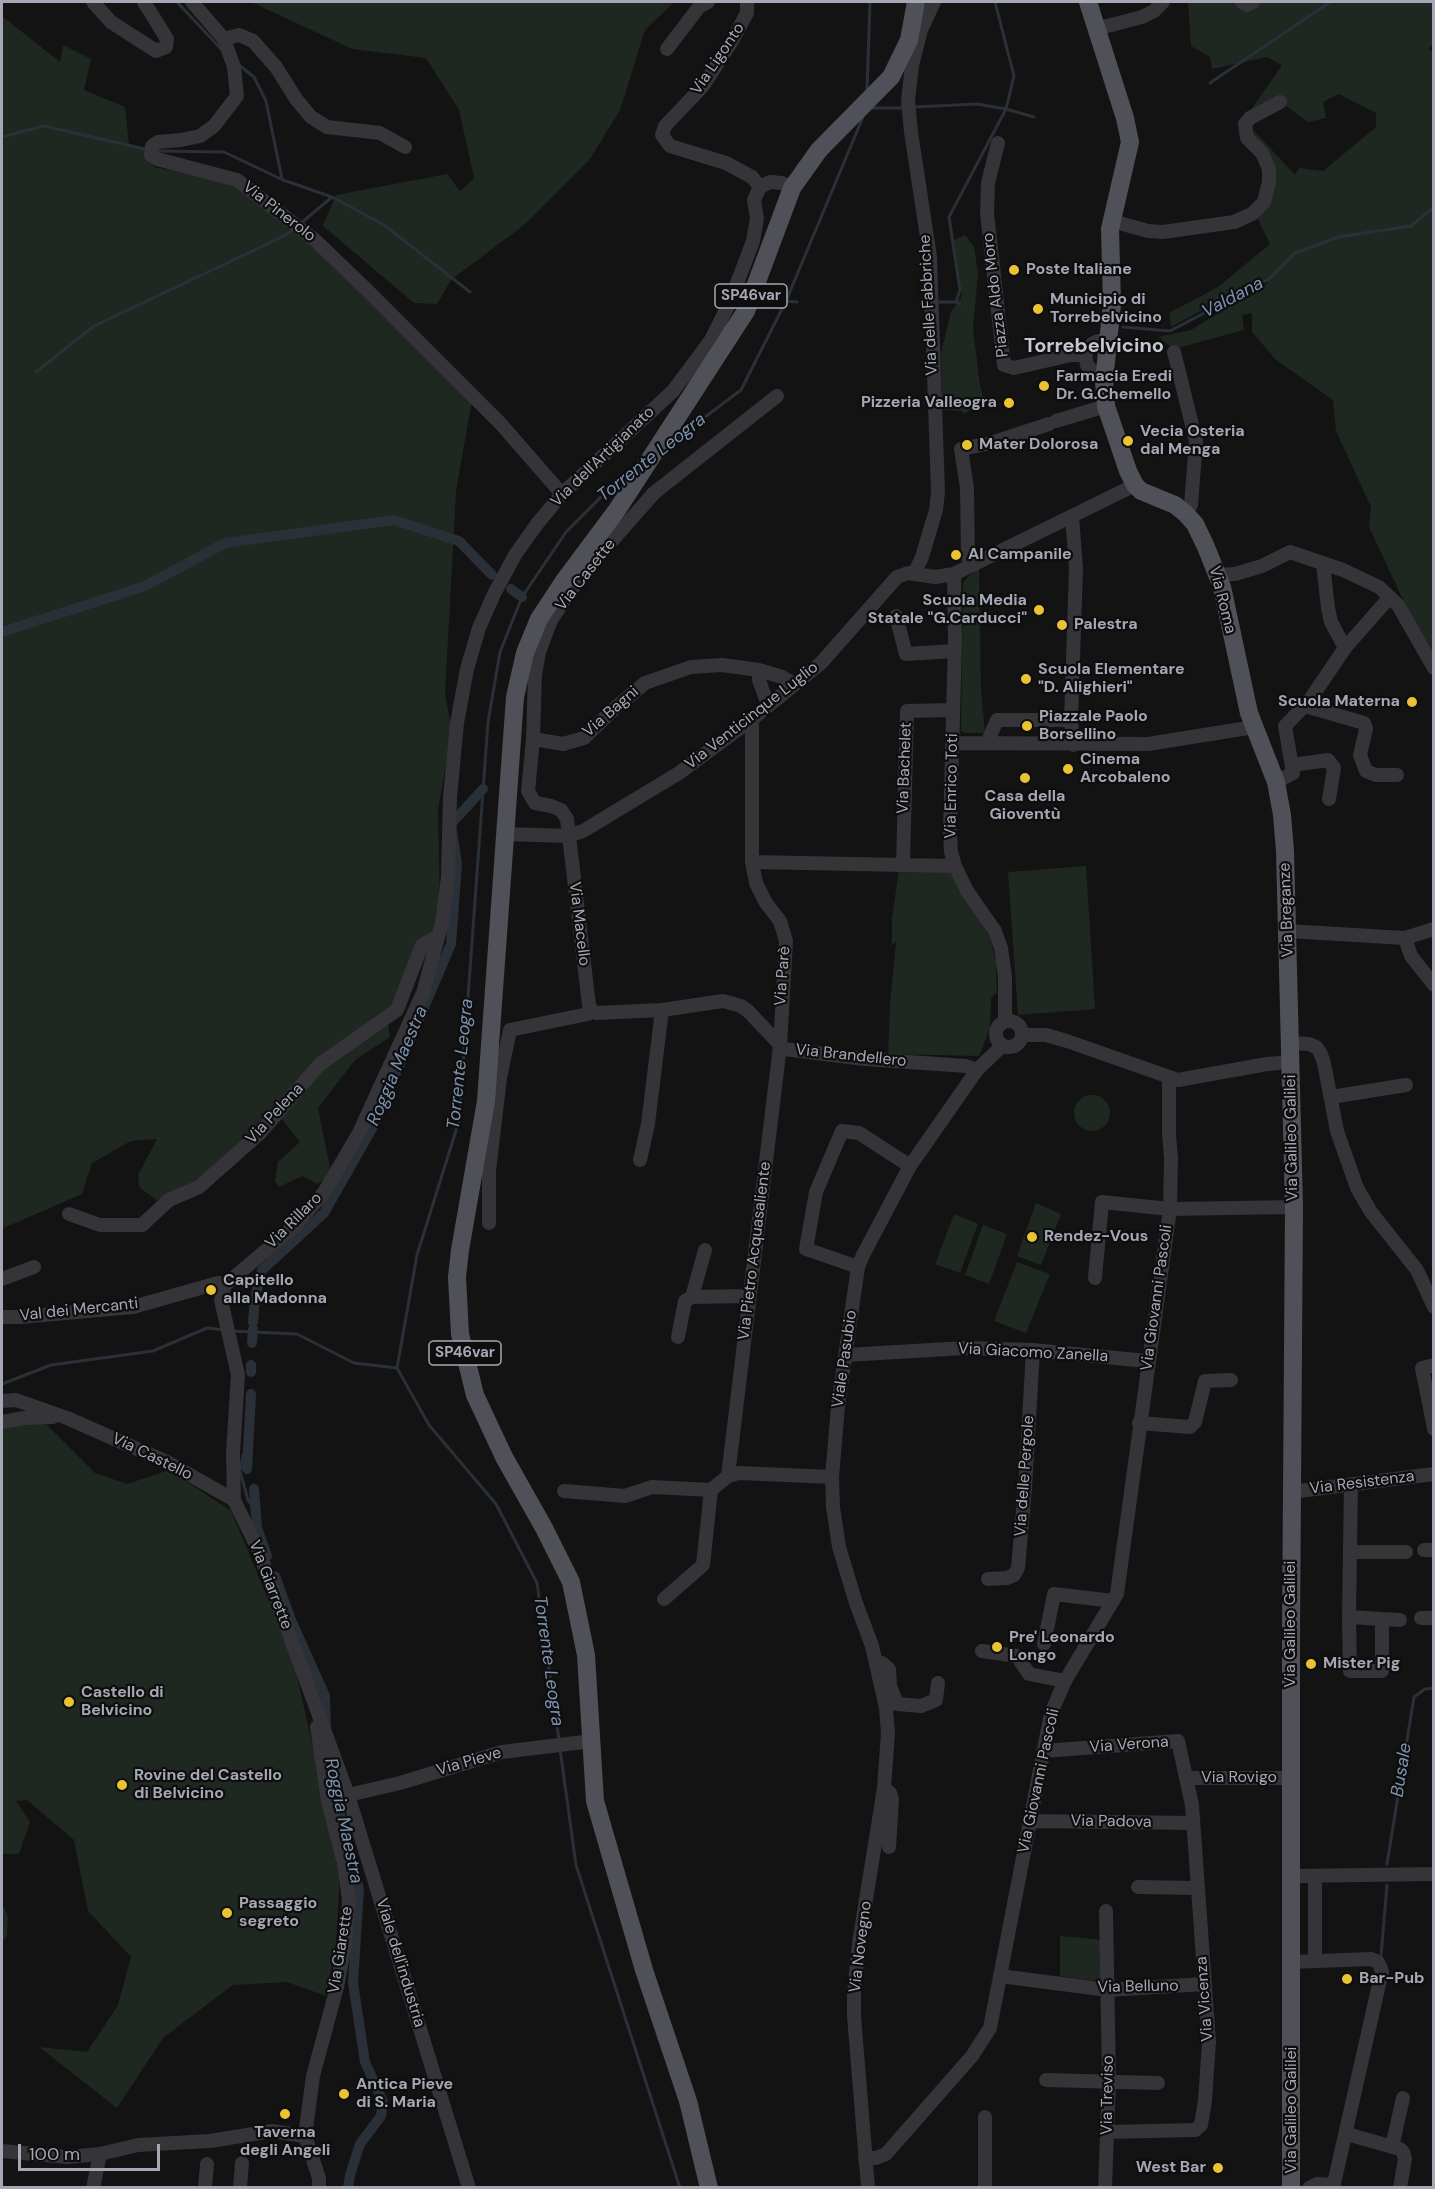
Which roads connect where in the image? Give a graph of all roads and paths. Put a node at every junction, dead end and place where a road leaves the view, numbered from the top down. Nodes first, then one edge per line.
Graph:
1 (93, 2) edge
2 (144, 2) edge
3 (192, 2) edge
4 (708, 2) edge
5 (747, 2) edge
6 (916, 2) edge
7 (934, 2) edge
8 (1088, 2) edge
9 (1163, 2) edge
10 (1242, 2) edge
11 (1253, 2) edge
12 (1096, 29) junction
13 (224, 39) junction
14 (667, 49) dead end
15 (1280, 102) dead end
16 (998, 143) dead end
17 (405, 147) dead end
18 (760, 187) junction
19 (792, 188) junction
20 (1112, 221) junction
21 (1108, 342) junction
22 (1174, 352) dead end
23 (1085, 355) junction
24 (1105, 374) junction
25 (777, 396) dead end
26 (1106, 406) junction
27 (1135, 485) junction
28 (562, 494) junction
29 (1185, 513) junction
30 (1072, 518) junction
31 (1323, 564) junction
32 (974, 565) junction
33 (914, 574) junction
34 (954, 574) junction
35 (1218, 574) junction
36 (1389, 598) junction
37 (896, 616) dead end
38 (1345, 648) junction
39 (955, 651) junction
40 (1434, 668) edge
41 (759, 670) junction
42 (794, 684) junction
43 (1307, 704) junction
44 (768, 705) junction
45 (952, 710) junction
46 (752, 719) junction
47 (1071, 720) junction
48 (1254, 727) junction
49 (533, 739) junction
50 (953, 742) junction
51 (987, 743) junction
52 (1077, 745) junction
53 (1268, 759) joint
54 (1292, 765) junction
55 (1397, 775) dead end
56 (1276, 782) junction
57 (1329, 799) dead end
58 (507, 834) junction
59 (568, 836) junction
60 (752, 862) junction
61 (903, 864) junction
62 (955, 866) junction
63 (448, 877) joint
64 (1434, 929) edge
65 (1287, 931) junction
66 (438, 936) junction
67 (1405, 938) junction
68 (1434, 985) edge
69 (662, 1010) junction
70 (592, 1011) junction
71 (1005, 1022) junction
72 (779, 1027) joint
73 (1022, 1035) junction
74 (1290, 1043) junction
75 (780, 1046) junction
76 (1002, 1046) junction
77 (1291, 1062) junction
78 (977, 1070) junction
79 (1169, 1078) junction
80 (1406, 1085) dead end
81 (1331, 1097) junction
82 (640, 1160) dead end
83 (910, 1166) junction
84 (1294, 1206) junction
85 (1170, 1209) junction
86 (69, 1214) dead end
87 (489, 1223) dead end
88 (705, 1250) dead end
89 (34, 1267) dead end
90 (858, 1267) junction
91 (1095, 1278) dead end
92 (2, 1279) edge
93 (225, 1285) junction
94 (749, 1296) junction
95 (692, 1298) junction
96 (1434, 1307) edge
97 (2, 1317) edge
98 (678, 1337) dead end
99 (1033, 1350) junction
100 (846, 1354) junction
101 (1147, 1360) junction
102 (1428, 1366) edge
103 (1231, 1380) dead end
104 (2, 1401) edge
105 (67, 1418) junction
106 (2, 1422) edge
107 (1139, 1423) junction
108 (1434, 1430) edge
109 (1434, 1474) edge
110 (728, 1476) junction
111 (832, 1477) junction
112 (1351, 1484) junction
113 (711, 1490) junction
114 (564, 1491) dead end
115 (1291, 1492) junction
116 (234, 1500) junction
117 (1351, 1552) junction
118 (1406, 1552) dead end
119 (988, 1579) dead end
120 (664, 1599) dead end
121 (1113, 1601) junction
122 (1349, 1617) junction
123 (1382, 1619) junction
124 (1400, 1620) dead end
125 (1044, 1644) dead end
126 (982, 1651) dead end
127 (876, 1664) junction
128 (303, 1671) joint
129 (1065, 1680) junction
130 (938, 1683) dead end
131 (310, 1693) junction
132 (886, 1708) joint
133 (592, 1741) junction
134 (1043, 1751) junction
135 (1186, 1778) junction
136 (1292, 1778) junction
137 (884, 1788) junction
138 (348, 1795) junction
139 (1029, 1821) junction
140 (1192, 1823) junction
141 (889, 1847) dead end
142 (1434, 1874) edge
143 (1292, 1876) junction
144 (1315, 1876) junction
145 (1138, 1887) dead end
146 (1197, 1888) junction
147 (1106, 1911) dead end
148 (1315, 1960) junction
149 (1291, 1962) junction
150 (1000, 1976) junction
151 (1204, 1984) junction
152 (1107, 1997) junction
153 (1046, 2080) dead end
154 (1109, 2080) junction
155 (1158, 2083) dead end
156 (1403, 2098) dead end
157 (985, 2117) dead end
158 (1108, 2132) junction
159 (1347, 2134) junction
160 (305, 2136) junction
161 (1392, 2147) junction
162 (2, 2151) edge
163 (100, 2154) junction
164 (865, 2157) junction
165 (242, 2163) dead end
166 (207, 2164) dead end
167 (1334, 2186) edge
168 (93, 2187) edge
169 (205, 2187) edge
170 (240, 2187) edge
171 (319, 2187) edge
172 (469, 2187) edge
173 (709, 2187) edge
174 (868, 2187) edge
175 (984, 2187) edge
176 (1104, 2187) edge
177 (1296, 2187) edge
178 (1400, 2187) edge

1 - 2 street
3 - 13 street, Via Pinerolo
4 - 14 street
5 - 18 street, Via Ligonto
6 - 19 main road, SP46var
7 - 33 street, Via delle Fabbriche
8 - 12 main road
9 - 12 street
10 - 11 street
12 - 20 main road
13 - 17 street
13 - 28 street, Via Pinerolo
15 - 20 street
16 - 23 street, Piazza Aldo Moro
18 - 19 street
18 - 28 street, Via dell'Artigianato
19 - 58 main road, SP46var
20 - 21 main road
21 - 23 street
21 - 24 main road
22 - 29 street
23 - 24 street
24 - 26 main road
25 - 49 street, Via Casette
26 - 27 main road
26 - 32 street
27 - 29 main road, Via Roma
27 - 30 street, Via Venticinque Luglio
28 - 63 street, Via dell'Artigianato
29 - 35 main road, Via Roma
30 - 32 street, Via Venticinque Luglio
30 - 47 street
31 - 35 street
31 - 36 street
31 - 38 street
32 - 34 street, Via Venticinque Luglio
33 - 34 street, Via Venticinque Luglio
33 - 42 street, Via Venticinque Luglio
34 - 39 street, Via Enrico Toti
35 - 48 main road, Via Roma
36 - 38 street
36 - 40 street
37 - 39 street
38 - 43 street
39 - 45 street, Via Enrico Toti
41 - 42 street, Via Bagni
41 - 44 street
41 - 49 street, Via Bagni
42 - 44 street, Via Venticinque Luglio
43 - 54 street
43 - 55 street
44 - 46 street, Via Venticinque Luglio
45 - 50 street, Via Enrico Toti
45 - 61 street, Via Bachelet
46 - 59 street, Via Venticinque Luglio
46 - 60 street, Via Parè
47 - 51 street
47 - 52 street
48 - 52 street
48 - 53 main road, Via Roma
49 - 59 street, Via Casette
50 - 51 street
50 - 62 street, Via Enrico Toti
51 - 52 street
53 - 56 main road, Via Breganze
54 - 56 street
54 - 57 street
56 - 65 main road, Via Breganze
58 - 59 street, Via Venticinque Luglio
58 - 133 main road, SP46var
59 - 70 street, Via Macello
60 - 61 street
60 - 72 street, Via Parè
61 - 62 street
62 - 71 street, Via Enrico Toti
63 - 66 street, Via Rillaro
64 - 67 street
65 - 67 street
65 - 74 main road, Via Breganze
66 - 86 street, Via Pelena
66 - 93 street, Via Rillaro
67 - 68 street
69 - 70 street, Via Brandellero
69 - 75 street, Via Brandellero
69 - 82 street
70 - 87 street, Via Brandellero
71 - 73 street
71 - 76 street
72 - 75 street, Via Pietro Acquasaliente
73 - 76 street, Viale Pasubio
73 - 79 street
74 - 77 main road, Via Breganze
74 - 81 street
75 - 78 street, Via Brandellero
75 - 94 street, Via Pietro Acquasaliente
76 - 78 street, Viale Pasubio
77 - 79 street
77 - 84 main road, Via Galileo Galilei
78 - 83 street, Viale Pasubio
79 - 85 street, Via Giovanni Pascoli
80 - 81 street
81 - 96 street
83 - 90 street, Viale Pasubio
83 - 90 street
84 - 85 street
84 - 115 main road, Via Galileo Galilei
85 - 91 street
85 - 101 street, Via Giovanni Pascoli
88 - 95 street
89 - 92 street
90 - 100 street, Viale Pasubio
93 - 97 street, Val dei Mercanti
93 - 116 street
94 - 95 street
94 - 110 street, Via Pietro Acquasaliente
95 - 98 street
99 - 100 street, Via Giacomo Zanella
99 - 101 street, Via Giacomo Zanella
99 - 119 street, Via delle Pergole
100 - 111 street, Viale Pasubio
101 - 107 street, Via Giovanni Pascoli
102 - 108 street
103 - 107 street
104 - 105 street, Via Castello
105 - 106 street, Via Castello
105 - 116 street, Via Castello
107 - 121 street, Via Giovanni Pascoli
109 - 112 street, Via Resistenza
110 - 111 street
110 - 113 street
111 - 127 street, Viale Pasubio
112 - 115 street, Via Resistenza
112 - 117 street
113 - 114 street
113 - 120 street
115 - 136 main road, Via Galileo Galilei
116 - 128 street, Via Giarrette
117 - 118 street
117 - 122 street
121 - 125 street
121 - 129 street, Via Giovanni Pascoli
122 - 123 street
122 - 123 street
123 - 124 street
126 - 129 street
127 - 130 street
127 - 132 street, Viale Pasubio
128 - 131 street, Viale dell'industria
129 - 134 street, Via Giovanni Pascoli
131 - 138 street, Viale dell'industria
131 - 160 street, Via Giarette
132 - 137 street, Via Novegno
133 - 138 street, Via Pieve
133 - 173 main road, SP46var
134 - 135 street, Via Verona
134 - 139 street, Via Giovanni Pascoli
135 - 136 street, Via Rovigo
135 - 140 street, Via Vicenza
136 - 143 main road, Via Galileo Galilei
137 - 141 street
137 - 164 street, Via Novegno
138 - 172 street, Viale dell'industria
139 - 140 street, Via Padova
139 - 150 street, Via Giovanni Pascoli
140 - 146 street, Via Vicenza
142 - 144 street
143 - 144 street
143 - 149 main road, Via Galileo Galilei
144 - 148 street
145 - 146 street
146 - 151 street, Via Vicenza
147 - 152 street, Via Treviso
148 - 149 street
148 - 159 street
149 - 177 main road, Via Galileo Galilei
150 - 152 street, Via Belluno
150 - 164 street, Via Giovanni Pascoli
151 - 152 street, Via Belluno
151 - 158 street, Via Vicenza
152 - 154 street, Via Treviso
153 - 154 street
154 - 155 street
154 - 158 street, Via Treviso
156 - 161 street
157 - 175 street
158 - 176 street, Via Treviso
159 - 161 street
159 - 167 street
160 - 163 street
160 - 171 street
161 - 178 street
162 - 163 street
163 - 168 street
164 - 174 street, Via Novegno
165 - 170 street
166 - 169 street
167 - 177 street

